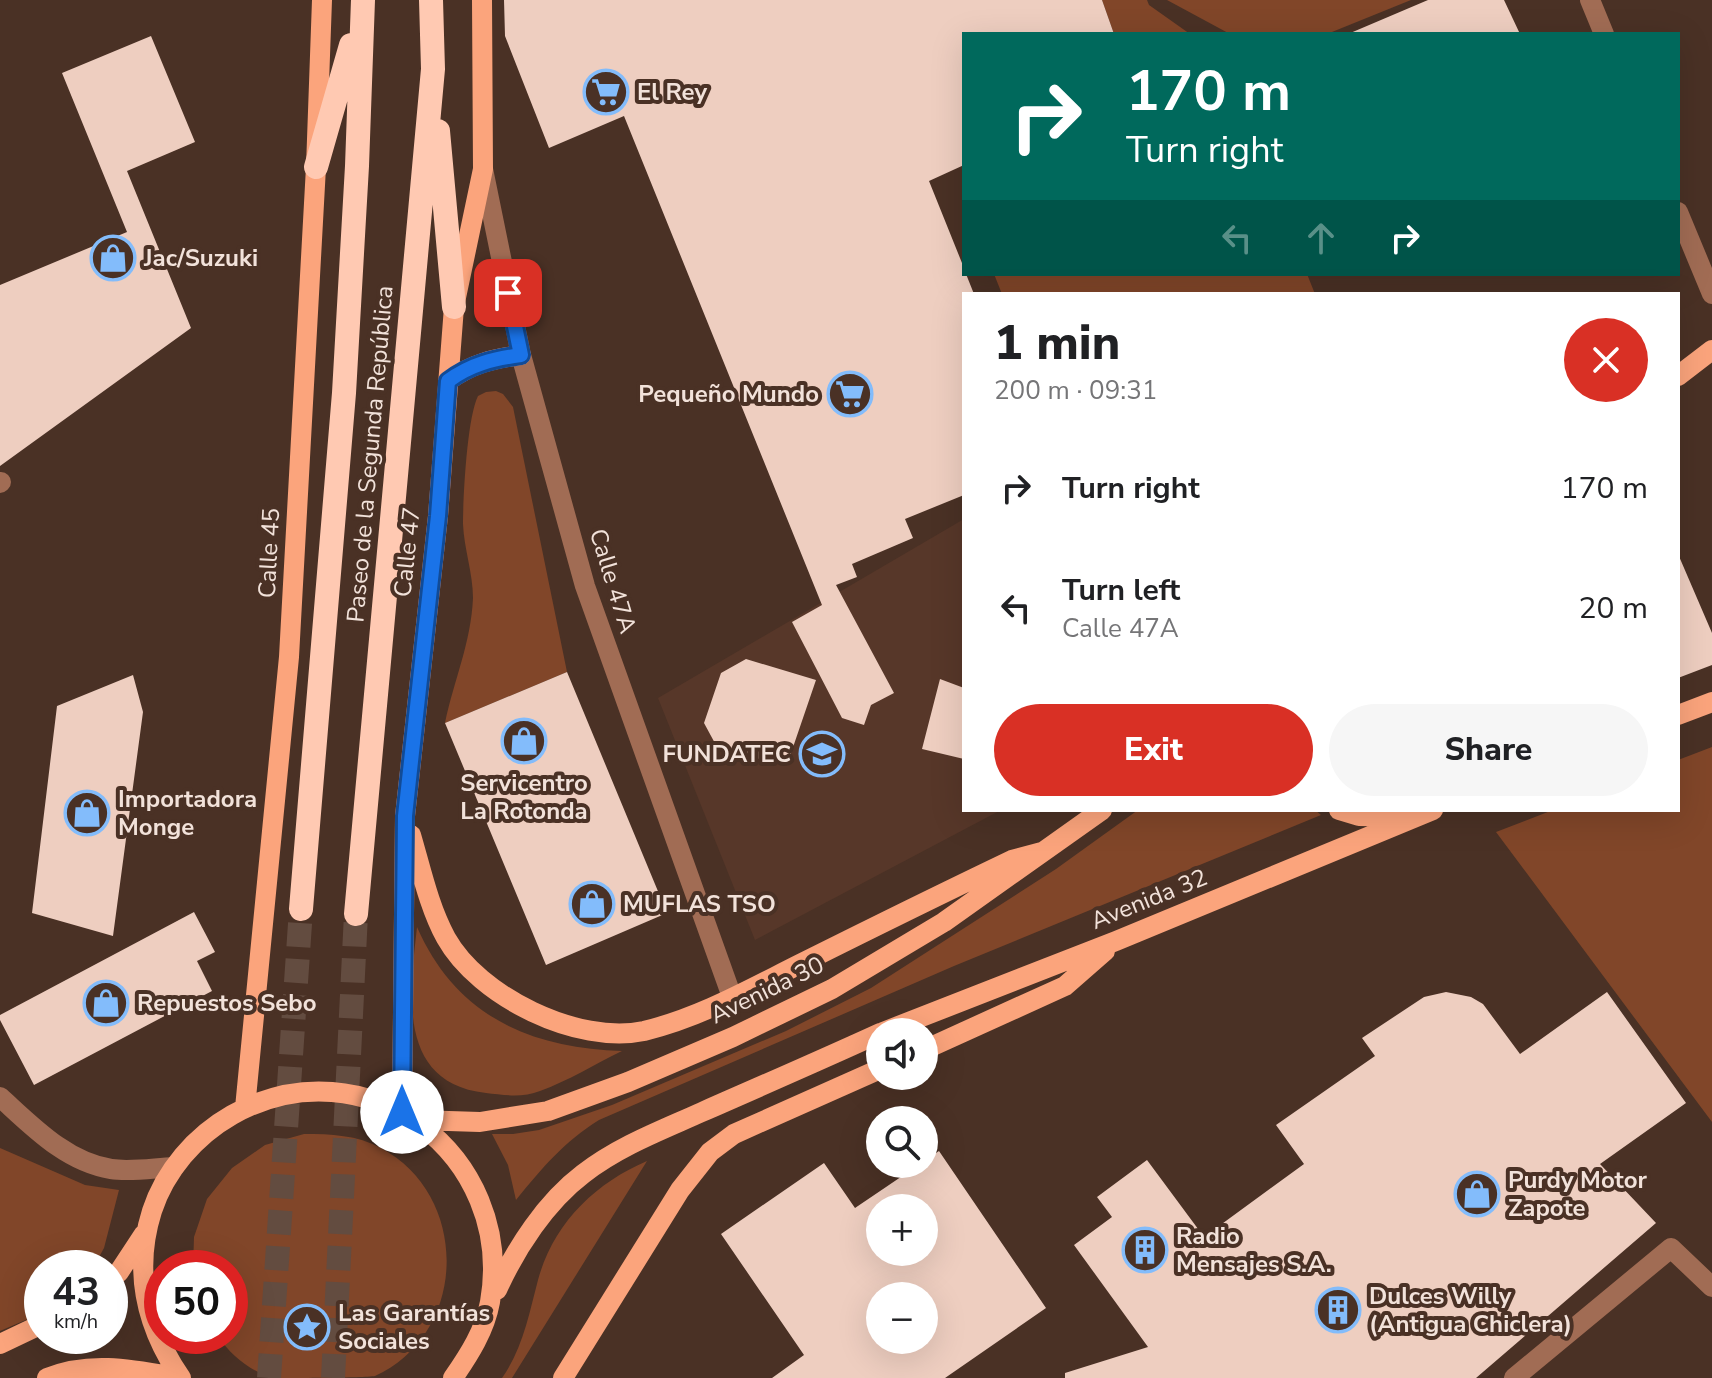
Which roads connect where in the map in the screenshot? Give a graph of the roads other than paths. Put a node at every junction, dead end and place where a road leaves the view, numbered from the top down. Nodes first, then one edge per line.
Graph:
1 (322, 0) edge
2 (431, 0) edge
3 (482, 0) edge
4 (1590, 0) edge
5 (363, 2) edge
6 (1603, 32) edge
7 (433, 69) junction
8 (316, 167) junction
9 (483, 169) junction
10 (1680, 217) edge
11 (1712, 294) edge
12 (454, 307) junction
13 (1712, 350) edge
14 (521, 355) junction
15 (1680, 374) edge
16 (448, 381) junction
17 (1712, 702) edge
18 (1680, 714) edge
19 (1099, 812) edge
20 (1346, 812) edge
21 (1424, 814) edge
22 (405, 816) junction
23 (1042, 852) junction
24 (301, 909) tunnel mouth
25 (356, 914) tunnel mouth
26 (1116, 941) junction
27 (732, 997) junction
28 (919, 1018) edge
29 (866, 1040) edge
30 (938, 1044) edge
31 (866, 1075) edge
32 (0, 1097) edge
33 (245, 1108) junction
34 (410, 1116) junction
35 (174, 1167) junction
36 (146, 1231) junction
37 (128, 1258) edge
38 (1712, 1287) edge
39 (490, 1304) junction
40 (24, 1333) edge
41 (0, 1344) edge
42 (47, 1378) edge
43 (180, 1378) edge
44 (453, 1378) edge
45 (563, 1378) edge
46 (1514, 1378) edge

1 - 8 main road, Calle 45
2 - 7 highway, Paseo de la Segunda República
3 - 9 main road, Calle 47
4 - 6 street
5 - 8 highway
5 - 24 highway, Paseo de la Segunda República
7 - 12 highway
7 - 25 highway, Paseo de la Segunda República
8 - 33 main road, Calle 45
9 - 12 main road, Calle 47
9 - 14 street, Calle 47A
10 - 11 street
12 - 16 main road, Calle 47
13 - 15 main road
14 - 16 main road
14 - 27 street, Calle 47A
16 - 22 main road, Calle 47
17 - 18 main road
19 - 23 main road, Avenida 30
20 - 21 main road
21 - 26 main road, Avenida 32
22 - 27 main road
22 - 34 main road, Calle 47
23 - 27 main road
23 - 34 main road, Avenida 30
26 - 28 main road, Avenida 32
26 - 30 main road
29 - 39 main road, Avenida 32
31 - 45 main road
32 - 35 street
33 - 34 main road
33 - 35 main road
34 - 39 main road
35 - 36 main road
36 - 37 main road
36 - 43 main road
38 - 46 street
39 - 44 main road
40 - 41 main road
42 - 43 main road

